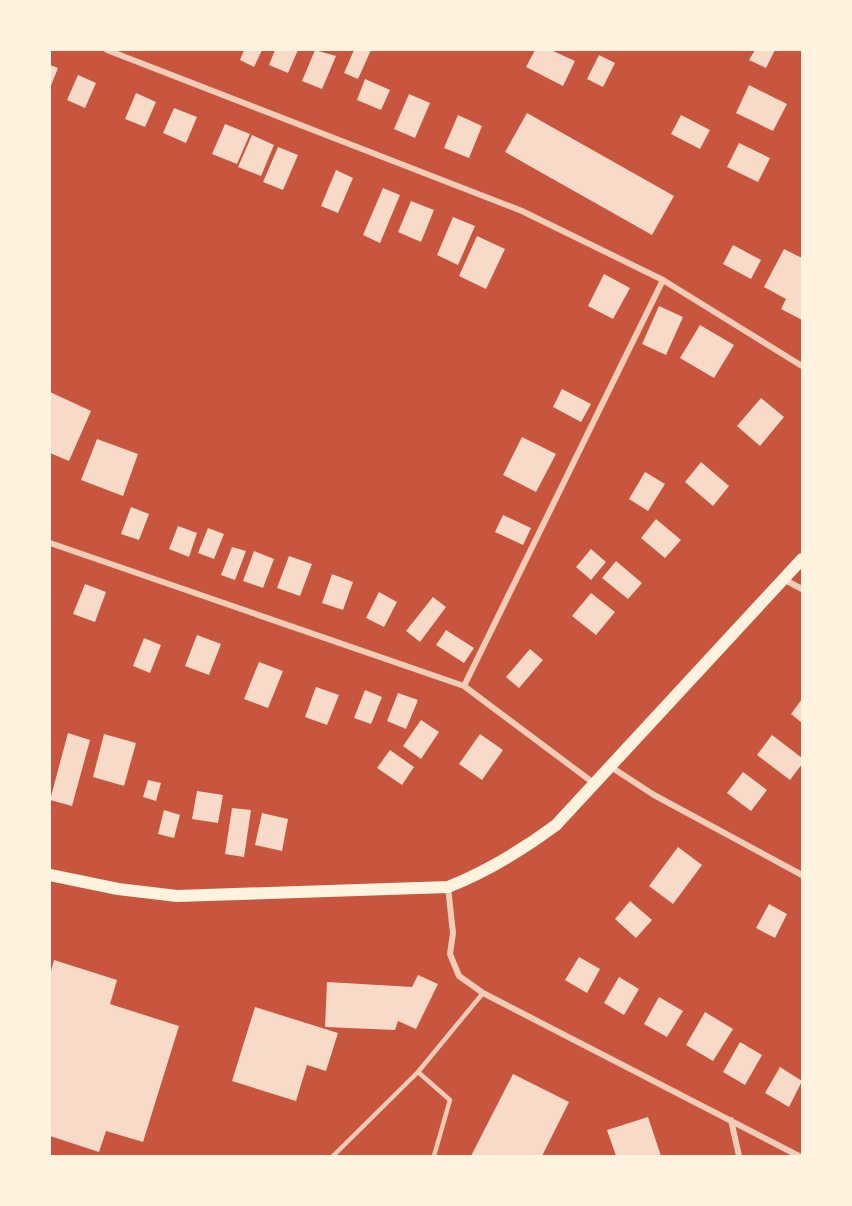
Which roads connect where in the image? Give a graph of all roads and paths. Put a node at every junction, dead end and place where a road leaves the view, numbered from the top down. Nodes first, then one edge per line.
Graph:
1 (107, 50) edge
2 (663, 280) junction
3 (802, 366) edge
4 (50, 543) edge
5 (802, 559) edge
6 (784, 580) junction
7 (802, 589) edge
8 (464, 686) junction
9 (611, 767) junction
10 (596, 784) junction
11 (50, 874) edge
12 (802, 875) edge
13 (448, 887) junction
14 (483, 993) junction
15 (418, 1072) junction
16 (731, 1120) junction
17 (333, 1156) edge
18 (434, 1156) edge
19 (739, 1156) edge
20 (799, 1156) edge

1 - 2 street
2 - 3 street
2 - 8 street
4 - 8 street
5 - 6 main road
6 - 7 street
6 - 9 main road
8 - 10 street
9 - 10 main road
9 - 12 street
10 - 13 main road
11 - 13 main road
13 - 14 street
14 - 15 lane
14 - 16 street
15 - 17 lane
15 - 18 lane
16 - 19 street
16 - 20 street

